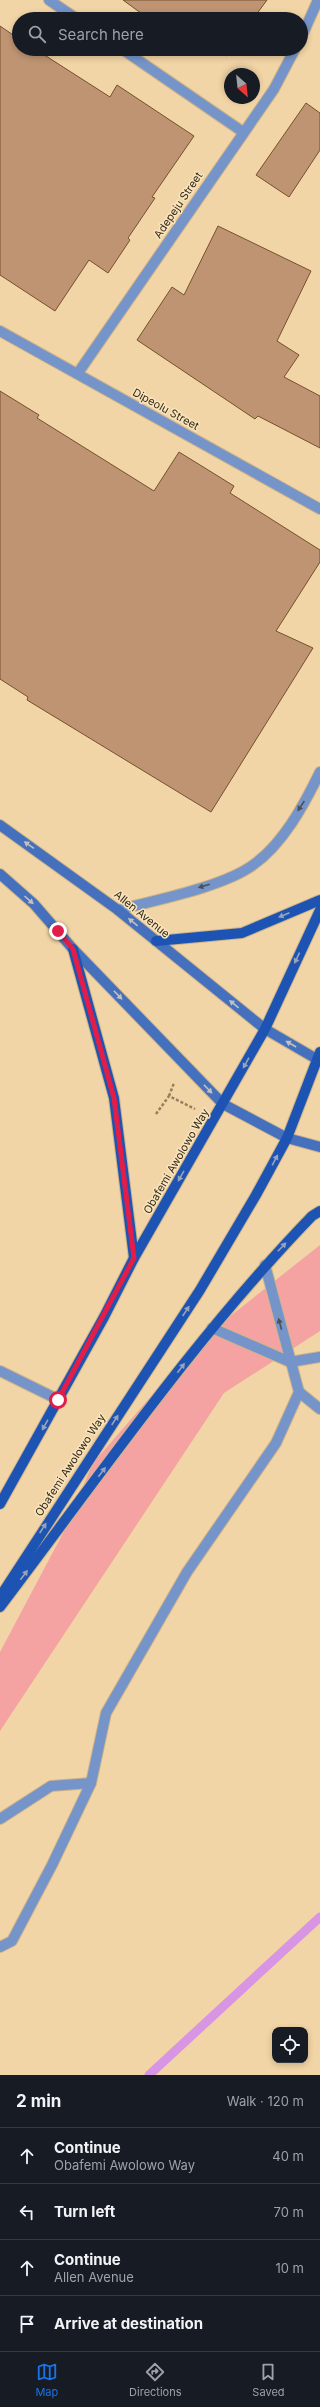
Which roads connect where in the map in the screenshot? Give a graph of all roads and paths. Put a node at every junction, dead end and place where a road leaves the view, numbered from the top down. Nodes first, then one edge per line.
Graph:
1 (49, 0) edge
2 (318, 0) edge
3 (67, 12) edge
4 (308, 22) edge
5 (132, 56) edge
6 (291, 56) edge
7 (244, 132) junction
8 (0, 331) edge
9 (78, 373) junction
10 (320, 509) edge
11 (320, 772) edge
12 (0, 824) edge
13 (0, 874) edge
14 (320, 900) edge
15 (118, 910) junction
16 (320, 910) edge
17 (156, 941) junction
18 (73, 949) junction
19 (265, 1029) junction
20 (319, 1057) edge
21 (176, 1075) dead end
22 (169, 1096) junction
23 (223, 1104) junction
24 (156, 1114) dead end
25 (214, 1118) junction
26 (287, 1138) junction
27 (320, 1147) edge
28 (320, 1211) edge
29 (134, 1258) junction
30 (264, 1265) junction
31 (212, 1328) junction
32 (320, 1357) edge
33 (290, 1362) junction
34 (0, 1371) edge
35 (299, 1392) junction
36 (58, 1400) junction
37 (320, 1409) edge
38 (0, 1504) edge
39 (0, 1597) edge
40 (0, 1607) edge
41 (91, 1783) junction
42 (0, 1819) edge
43 (0, 1947) edge

1 - 3 street
2 - 4 street
5 - 7 street
6 - 7 street, Adepeju Street
7 - 9 street, Adepeju Street
8 - 9 street, Dipeolu Street
9 - 10 street, Dipeolu Street
11 -> 15 street
15 -> 12 main road, Allen Avenue
13 -> 18 main road
14 -> 17 main road
17 -> 15 main road, Allen Avenue
16 -> 19 main road, Obafemi Awolowo Way
19 -> 17 main road, Allen Avenue
18 -> 23 main road
18 - 29 main road
20 -> 19 main road, Allen Avenue
19 -> 23 main road, Obafemi Awolowo Way
20 - 26 main road, Obafemi Awolowo Way
21 - 22 path
22 - 24 path
22 - 25 path
23 - 25 main road, Obafemi Awolowo Way
23 - 26 main road
25 -> 29 main road, Obafemi Awolowo Way
26 - 27 main road
39 -> 26 main road, Obafemi Awolowo Way
30 -> 28 main road
29 - 36 main road, Obafemi Awolowo Way
30 - 31 main road
33 -> 30 street
31 - 33 street
40 -> 31 main road
32 - 33 street
33 - 35 street
34 - 36 street
35 - 37 street
35 - 41 street
36 -> 38 main road, Obafemi Awolowo Way
41 - 42 street
41 - 43 street

